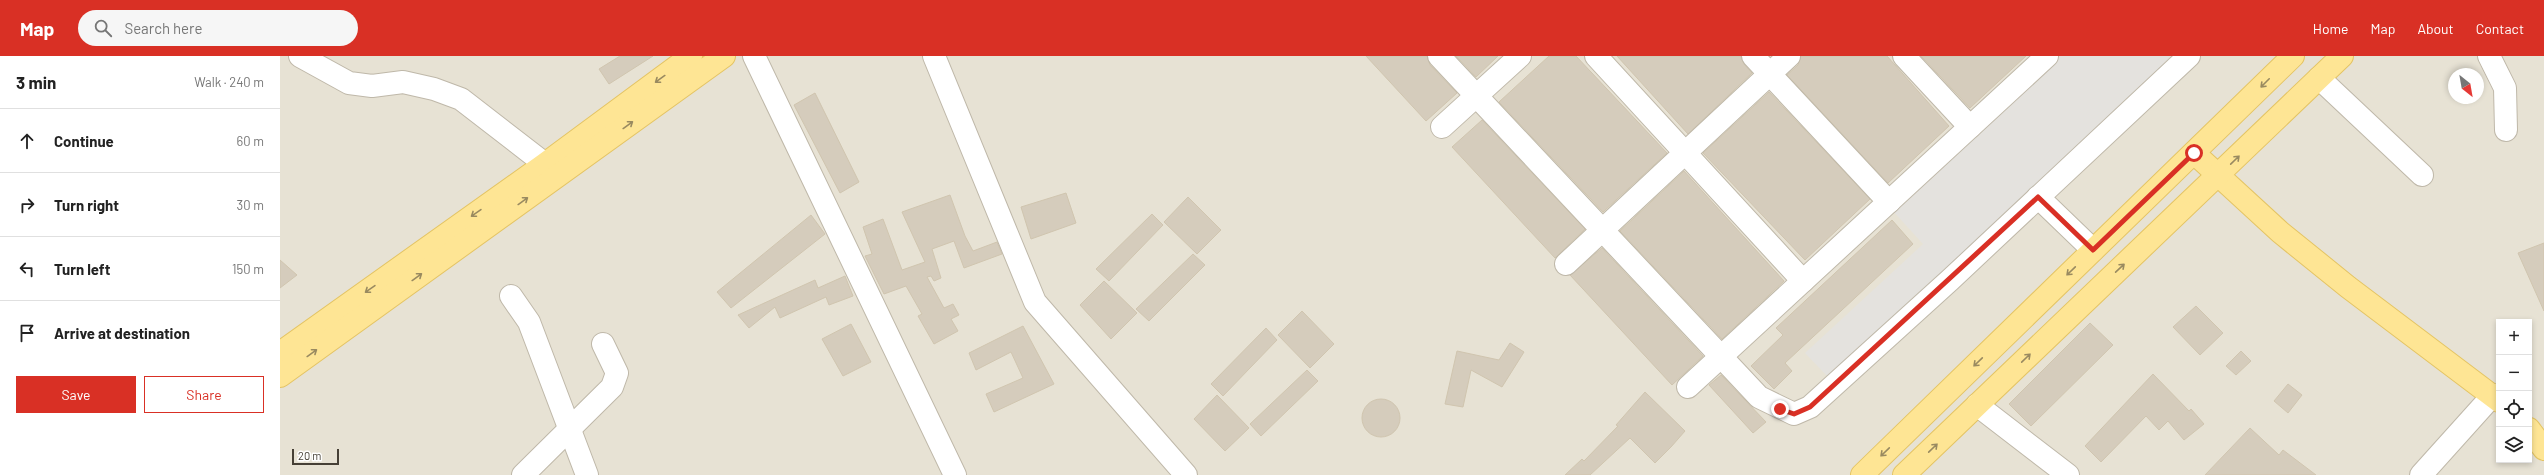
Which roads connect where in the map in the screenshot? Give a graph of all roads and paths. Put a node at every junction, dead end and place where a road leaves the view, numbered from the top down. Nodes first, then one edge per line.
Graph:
1 (300, 56) edge
2 (691, 56) edge
3 (724, 56) edge
4 (754, 56) edge
5 (934, 56) edge
6 (1439, 56) edge
7 (1520, 56) edge
8 (1596, 56) edge
9 (1753, 56) edge
10 (1789, 56) edge
11 (1904, 56) edge
12 (2047, 56) edge
13 (2189, 56) edge
14 (2293, 56) edge
15 (2342, 56) edge
16 (2489, 56) edge
17 (1770, 74) junction
18 (2319, 78) junction
19 (1476, 96) junction
20 (1442, 127) dead end
21 (1970, 127) junction
22 (2506, 130) dead end
23 (1685, 153) junction
24 (2194, 153) junction
25 (545, 164) junction
26 (2422, 174) dead end
27 (2219, 176) junction
28 (2038, 197) junction
29 (1889, 202) junction
30 (1602, 230) junction
31 (2093, 250) junction
32 (1566, 264) dead end
33 (1803, 281) junction
34 (511, 296) dead end
35 (603, 344) dead end
36 (280, 353) edge
37 (1720, 357) junction
38 (280, 376) edge
39 (1688, 387) dead end
40 (2496, 398) edge
41 (1977, 405) junction
42 (569, 428) junction
43 (2532, 433) edge
44 (2544, 449) edge
45 (523, 475) edge
46 (587, 475) edge
47 (955, 475) edge
48 (1186, 475) edge
49 (1862, 475) edge
50 (1904, 475) edge
51 (2068, 475) edge
52 (2421, 475) edge

1 - 25 street
2 -> 25 main road
38 -> 3 main road
4 - 47 street
5 - 48 street
6 - 19 street
7 - 19 street
8 - 23 street
9 - 17 street
10 - 17 street
11 - 21 street
12 - 21 street
13 - 28 street
14 -> 24 main road
15 - 18 main road
16 - 22 street
17 - 23 street
17 - 29 street
18 - 26 street
27 -> 18 main road
19 - 20 street
19 - 30 street
21 - 29 street
23 - 30 street
23 - 33 street
24 - 27 main road
24 - 31 main road
25 -> 36 main road
27 - 40 main road
41 -> 27 main road
28 - 31 street
28 - 37 street
29 - 33 street
30 - 32 street
30 - 37 street
31 -> 49 main road
33 - 37 street
34 - 42 street
35 - 42 street
37 - 39 street
40 - 52 street
50 -> 41 main road
41 - 51 street
42 - 45 street
42 - 46 street
43 - 44 main road

